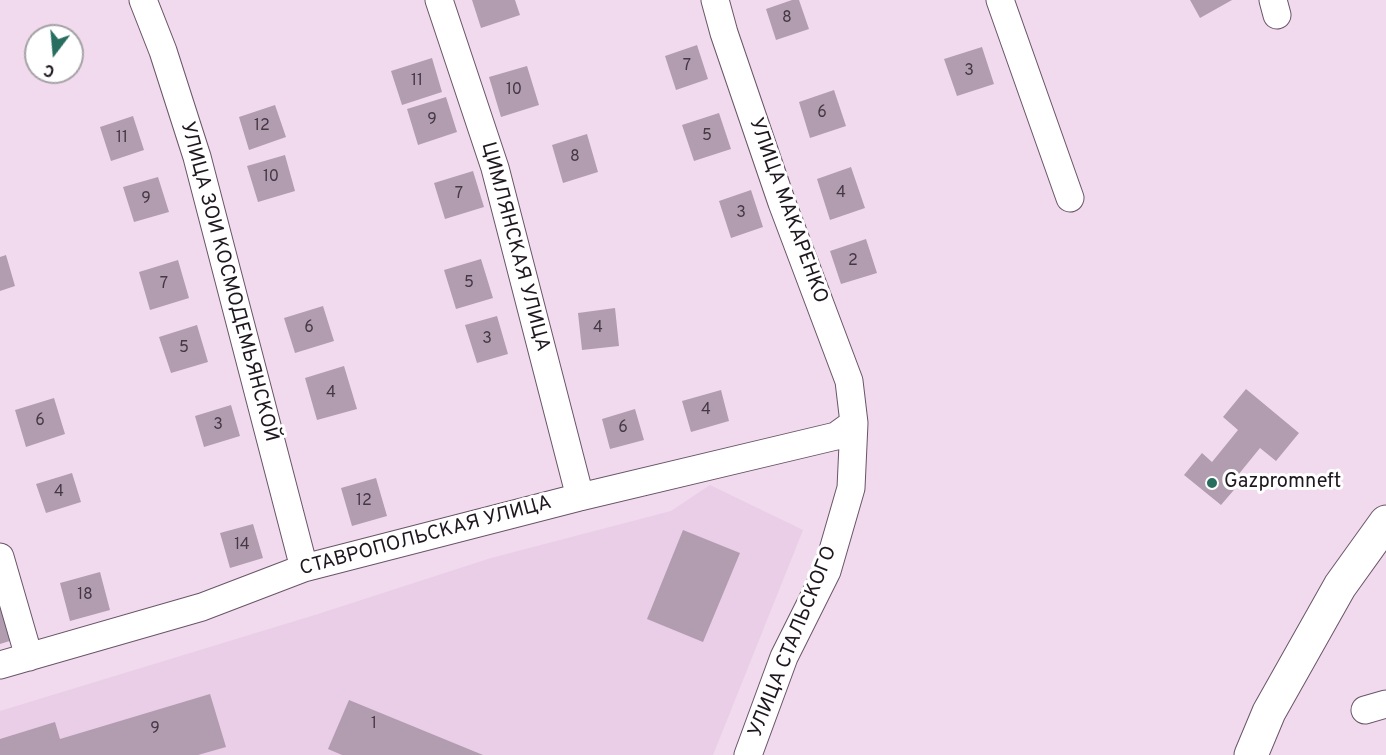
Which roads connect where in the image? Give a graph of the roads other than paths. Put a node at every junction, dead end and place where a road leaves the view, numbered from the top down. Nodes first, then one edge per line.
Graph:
1 (143, 0) edge
2 (439, 0) edge
3 (715, 0) edge
4 (1000, 0) edge
5 (1070, 198) dead end
6 (854, 423) junction
7 (580, 497) junction
8 (1386, 522) edge
9 (0, 557) edge
10 (303, 568) junction
11 (29, 657) junction
12 (0, 665) edge
13 (748, 755) edge
14 (1251, 755) edge

1 - 10 street, УЛИЦА ЗОИ КОСМОДЕМЬЯНСКОЙ
2 - 7 street, ЦИМЛЯНСКАЯ УЛИЦА
3 - 6 street, УЛИЦА МАКАРЕНКО
4 - 5 street
6 - 7 street, СТАВРОПОЛЬСКАЯ УЛИЦА
6 - 13 street, УЛИЦА СТАЛЬСКОГО
7 - 10 street, СТАВРОПОЛЬСКАЯ УЛИЦА
8 - 14 main road
9 - 11 street
10 - 11 street, СТАВРОПОЛЬСКАЯ УЛИЦА
11 - 12 street, СТАВРОПОЛЬСКАЯ УЛИЦА

